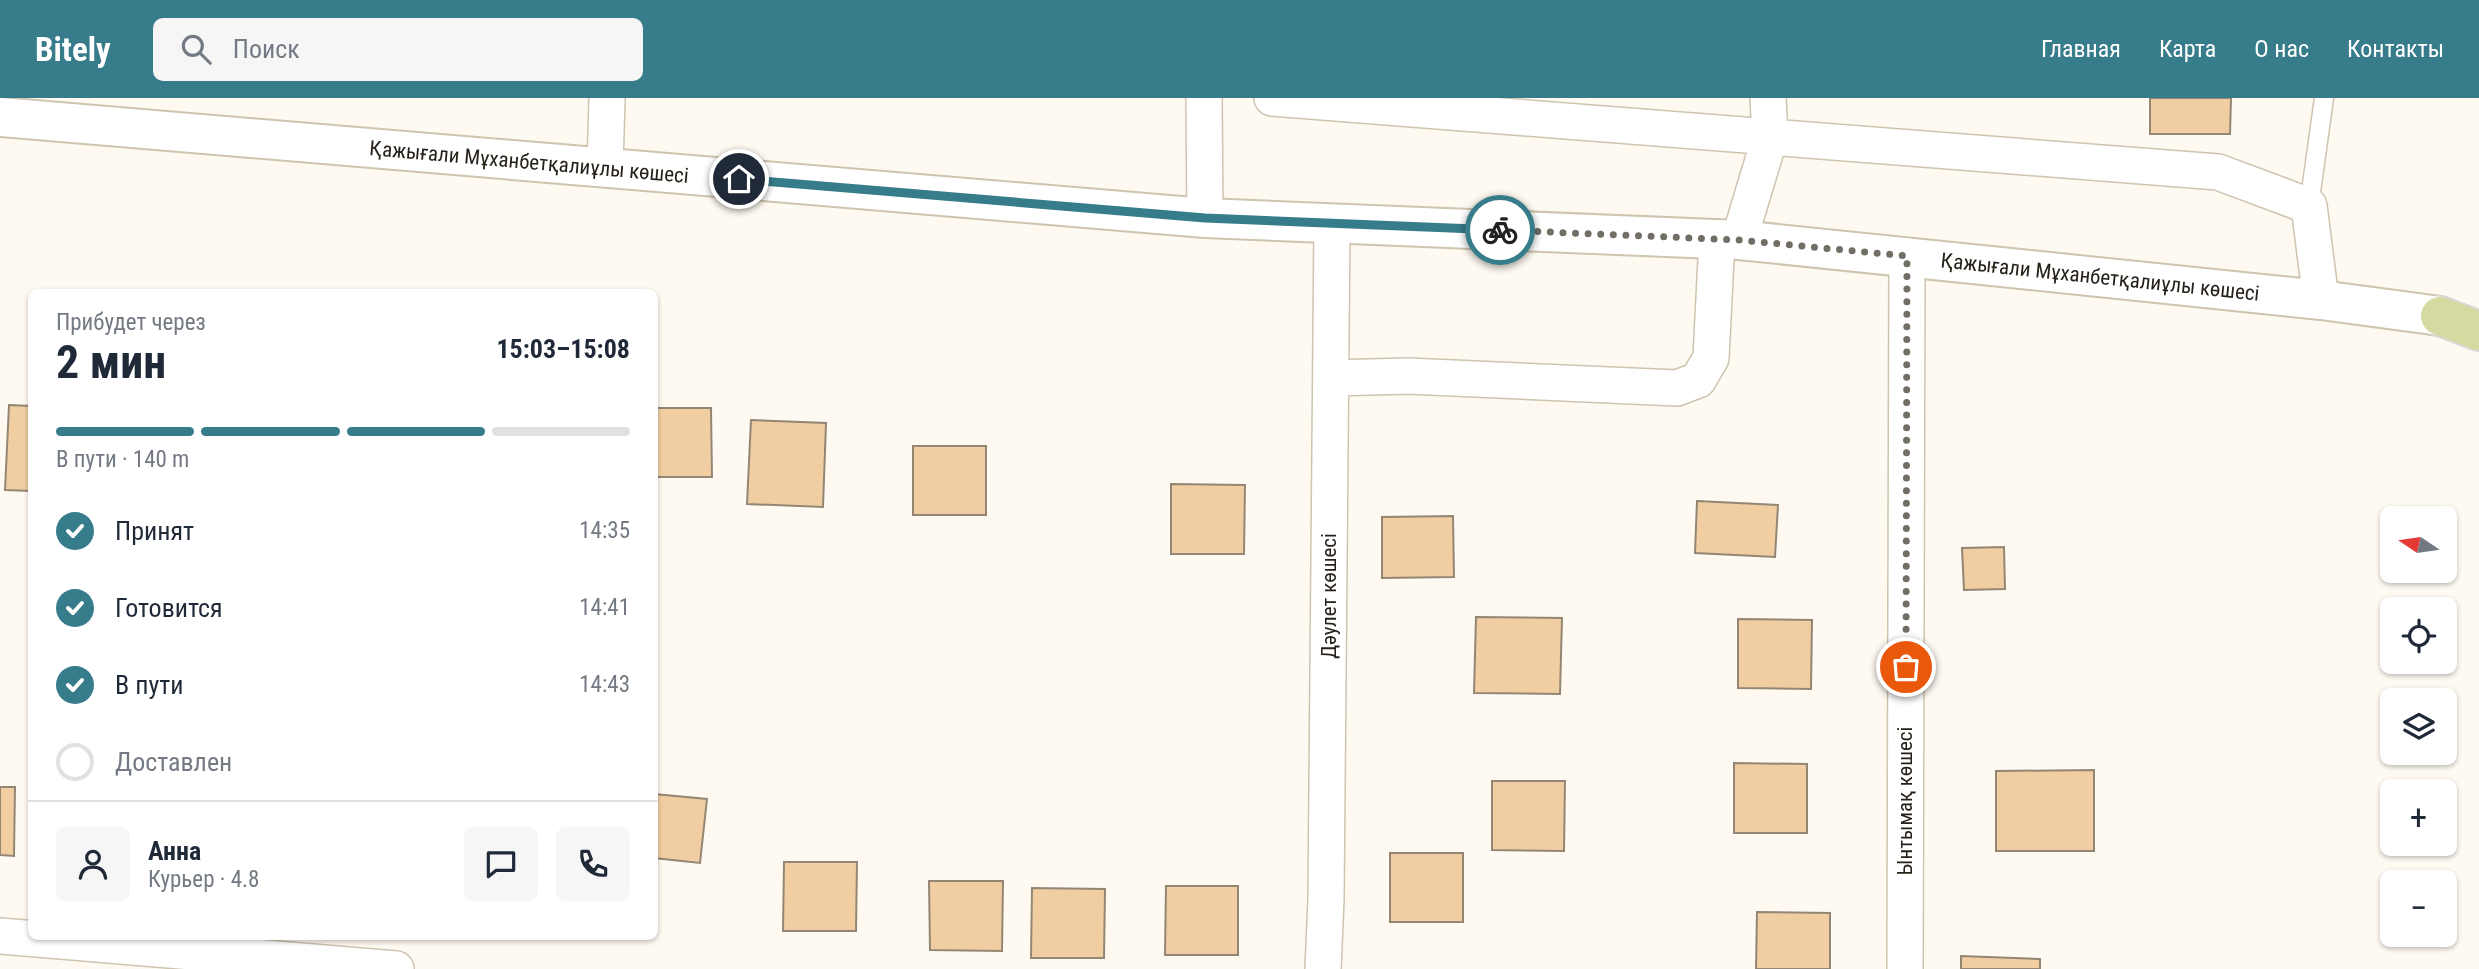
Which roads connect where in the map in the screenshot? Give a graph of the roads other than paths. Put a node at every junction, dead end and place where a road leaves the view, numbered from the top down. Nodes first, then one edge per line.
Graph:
1 (607, 98) edge
2 (1205, 98) edge
3 (1272, 98) edge
4 (1768, 98) edge
5 (2324, 98) edge
6 (46, 110) edge
7 (0, 117) edge
8 (1770, 137) junction
9 (605, 168) junction
10 (2309, 206) junction
11 (1205, 218) junction
12 (1332, 223) junction
13 (1728, 240) junction
14 (1907, 256) junction
15 (2321, 300) junction
16 (2479, 303) edge
17 (2440, 316) junction
18 (2479, 331) edge
19 (1331, 379) junction
20 (0, 936) edge
21 (28, 938) edge
22 (48, 940) edge
23 (396, 969) edge
24 (1323, 969) edge
25 (1905, 969) edge

1 - 9 street
2 - 11 street
3 - 8 street
4 - 8 street
5 - 10 lane
6 - 7 street, Қажығали Мұханбетқалиұлы көшесі
6 - 9 street, Қажығали Мұханбетқалиұлы көшесі
8 - 10 street
8 - 13 street
9 - 11 street, Қажығали Мұханбетқалиұлы көшесі
10 - 15 street
11 - 12 street, Қажығали Мұханбетқалиұлы көшесі
12 - 13 street, Қажығали Мұханбетқалиұлы көшесі
12 - 19 street, Дәулет көшесі
13 - 14 street, Қажығали Мұханбетқалиұлы көшесі
13 - 19 street
14 - 15 street, Қажығали Мұханбетқалиұлы көшесі
14 - 25 street, Ынтымақ көшесі
15 - 17 street, Қажығали Мұханбетқалиұлы көшесі
16 - 17 main road
17 - 18 main road
19 - 24 street, Дәулет көшесі
20 - 21 street
22 - 23 street

